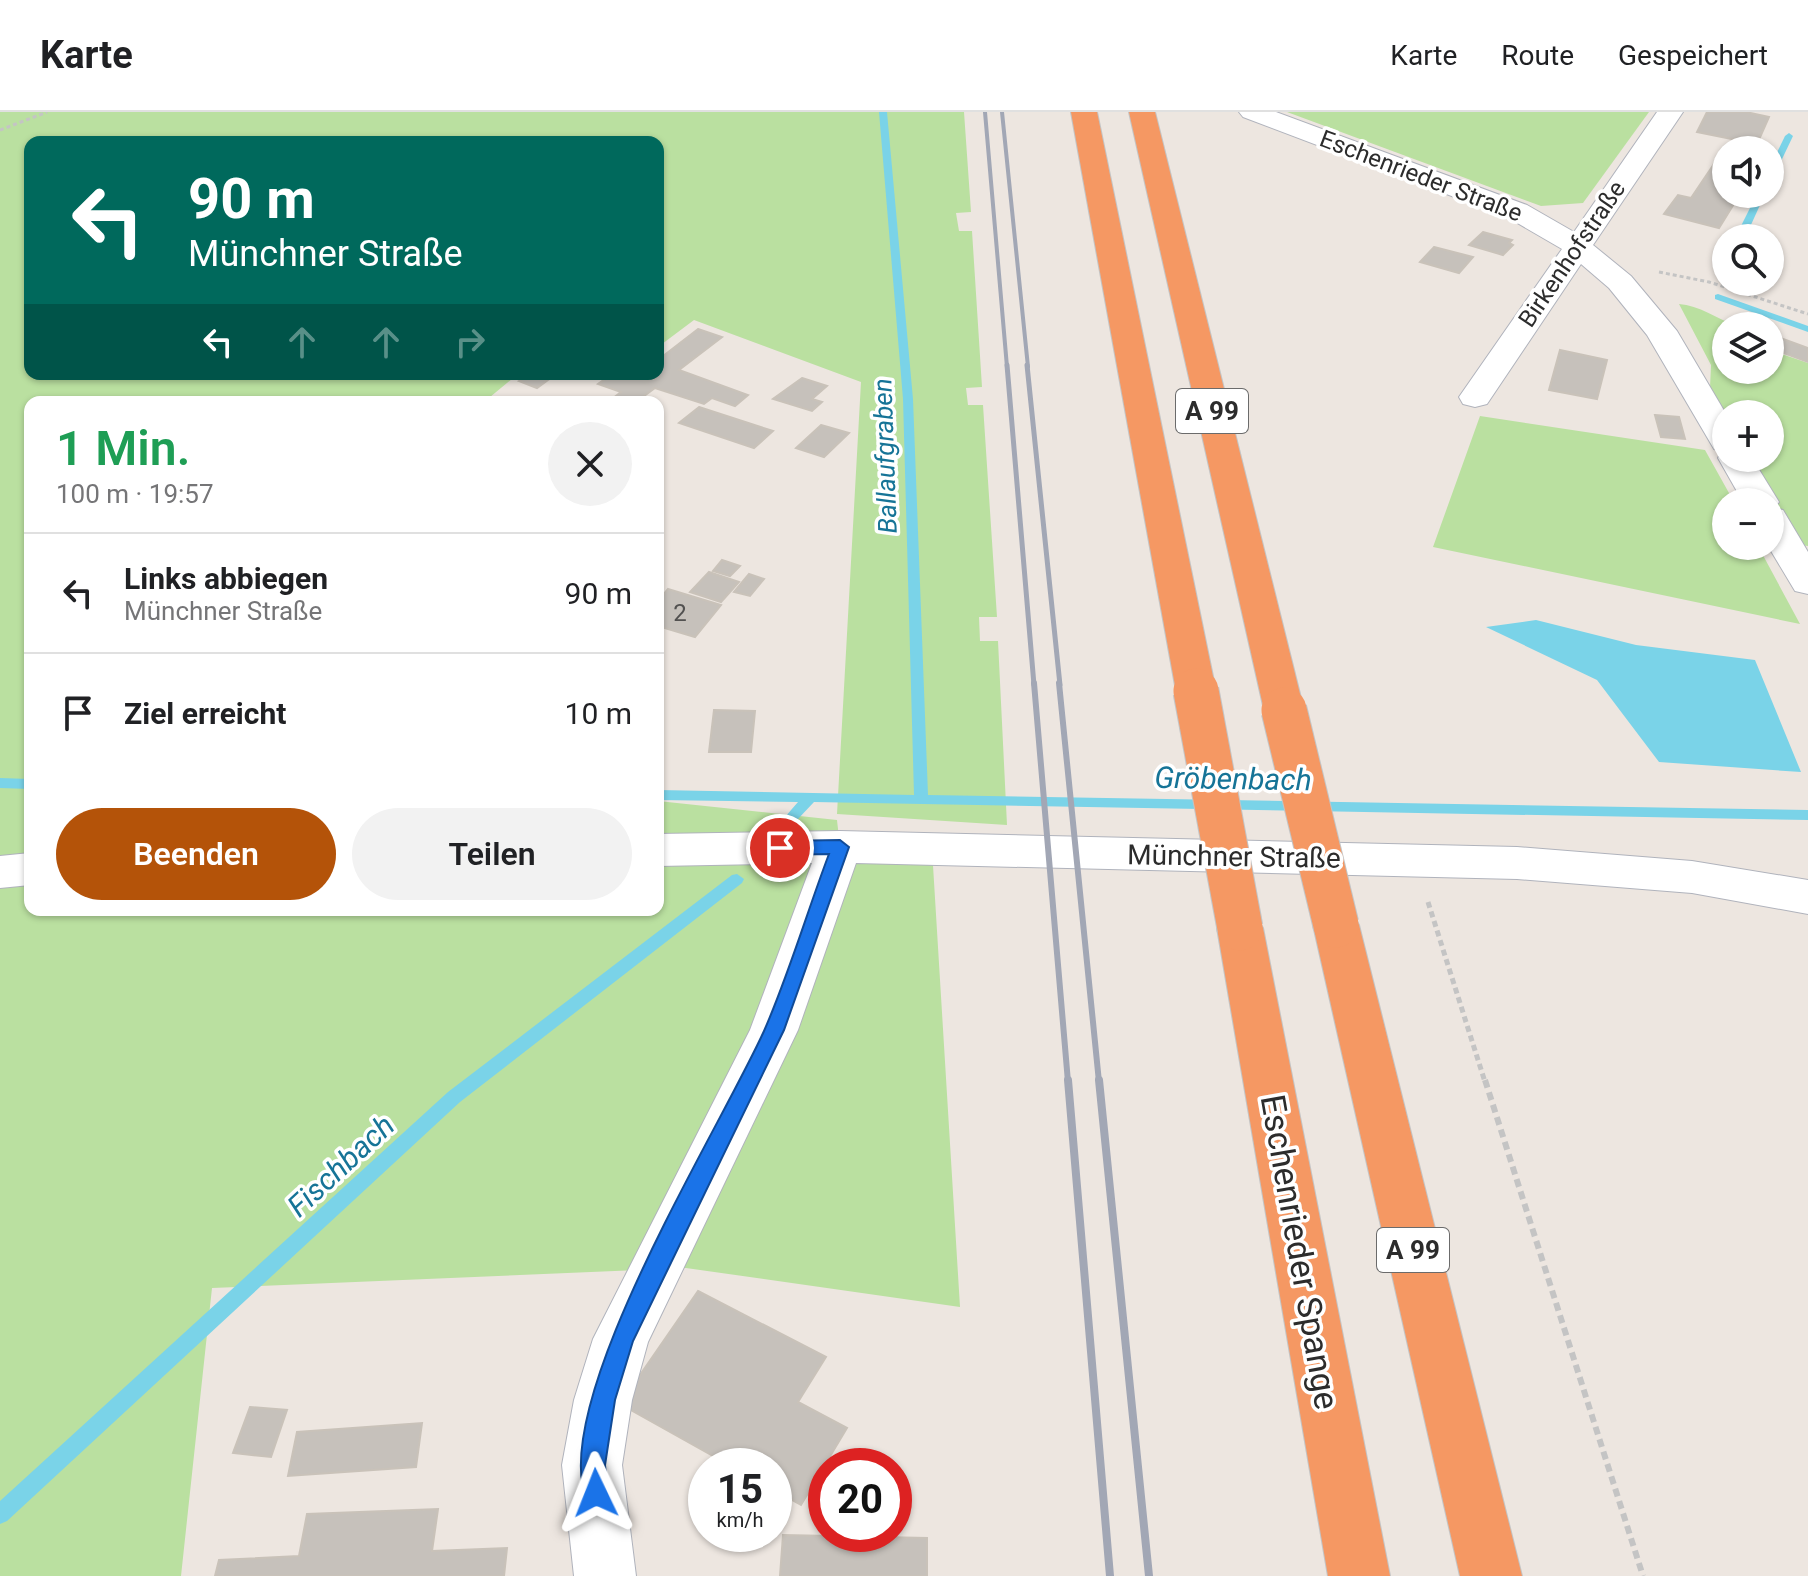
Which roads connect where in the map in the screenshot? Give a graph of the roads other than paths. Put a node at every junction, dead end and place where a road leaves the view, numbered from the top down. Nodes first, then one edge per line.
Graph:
1 (1084, 112) edge
2 (1142, 112) edge
3 (1252, 112) edge
4 (1670, 112) edge
5 (1577, 246) junction
6 (1475, 397) dead end
7 (1712, 418) edge
8 (1784, 542) edge
9 (1808, 583) edge
10 (840, 847) junction
11 (664, 850) edge
12 (24, 870) edge
13 (0, 872) edge
14 (1808, 897) edge
15 (605, 1576) edge
16 (1359, 1576) edge
17 (1491, 1576) edge

1 - 16 highway, Eschenrieder Spange / A 99, bridge
2 - 17 highway, A 99, bridge
3 - 5 street, Eschenrieder Straße
4 - 5 street, Birkenhofstraße
5 - 6 street, Birkenhofstraße
5 - 7 street, Eschenrieder Straße
8 - 9 street
10 - 11 street, Münchner Straße
10 - 14 street, Münchner Straße
10 - 15 street
12 - 13 street

